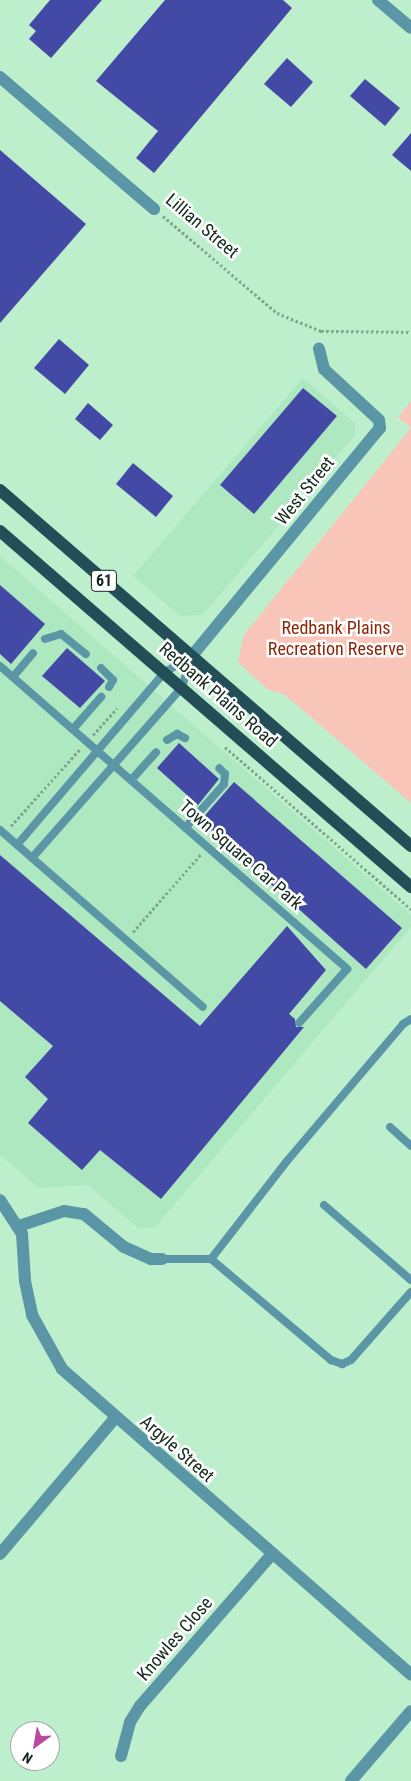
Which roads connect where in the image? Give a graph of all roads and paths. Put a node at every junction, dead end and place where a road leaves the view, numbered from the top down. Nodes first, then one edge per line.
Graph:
1 (378, 0) edge
2 (411, 28) edge
3 (0, 77) edge
4 (154, 209) joint
5 (411, 332) edge
6 (319, 349) dead end
7 (0, 490) edge
8 (0, 531) edge
9 (45, 639) dead end
10 (33, 653) dead end
11 (86, 654) dead end
12 (191, 657) junction
13 (0, 666) edge
14 (101, 668) dead end
15 (165, 672) junction
16 (13, 677) junction
17 (182, 687) junction
18 (109, 688) dead end
19 (101, 697) dead end
20 (119, 705) dead end
21 (73, 729) junction
22 (185, 738) dead end
23 (167, 740) dead end
24 (87, 741) junction
25 (99, 751) junction
26 (156, 752) dead end
27 (114, 764) junction
28 (219, 768) dead end
29 (132, 780) junction
30 (186, 827) junction
31 (2, 832) edge
32 (17, 845) junction
33 (208, 846) junction
34 (411, 846) edge
35 (32, 858) junction
36 (411, 887) edge
37 (126, 940) junction
38 (203, 1007) dead end
39 (411, 1019) edge
40 (299, 1023) dead end
41 (390, 1127) dead end
42 (411, 1146) edge
43 (0, 1200) edge
44 (324, 1205) dead end
45 (19, 1226) junction
46 (162, 1259) joint
47 (211, 1259) junction
48 (411, 1280) edge
49 (411, 1292) edge
50 (115, 1418) junction
51 (0, 1554) edge
52 (272, 1554) junction
53 (411, 1675) edge
54 (411, 1711) edge
55 (121, 1756) dead end
56 (351, 1781) edge

1 - 2 street
3 - 4 street, Lillian Street
4 - 5 path, Lillian Street
6 - 12 street, West Street
7 - 12 main road, Redbank Plains Road / 61
8 - 15 main road, Redbank Plains Road / 61
9 - 11 lane
10 - 16 lane
12 - 15 lane
12 - 17 lane
12 - 34 main road, Redbank Plains Road / 61
13 - 16 lane, Town Square Car Park
14 - 18 lane
15 - 17 main road, Redbank Plains Road / 61
15 - 25 lane
16 - 21 lane, Town Square Car Park
17 - 27 lane
17 - 36 main road, Redbank Plains Road / 61
19 - 21 lane
20 - 24 path
21 - 24 lane, Town Square Car Park
22 - 23 lane
24 - 25 lane, Town Square Car Park
24 - 31 path
25 - 27 lane, Town Square Car Park
25 - 32 lane
26 - 29 lane
27 - 29 lane, Town Square Car Park
27 - 35 lane
28 - 30 lane
29 - 30 lane, Town Square Car Park
30 - 33 lane, Town Square Car Park
31 - 32 lane
32 - 35 lane
33 - 37 path
33 - 40 lane, Town Square Car Park
35 - 37 lane
37 - 38 lane
39 - 47 lane
41 - 42 lane
43 - 45 street, Argyle Street
44 - 48 lane
45 - 46 street
45 - 50 street, Argyle Street
46 - 47 lane
47 - 49 lane
50 - 51 street
50 - 52 street, Argyle Street
52 - 53 street, Argyle Street
52 - 55 street, Knowles Close
54 - 56 street

